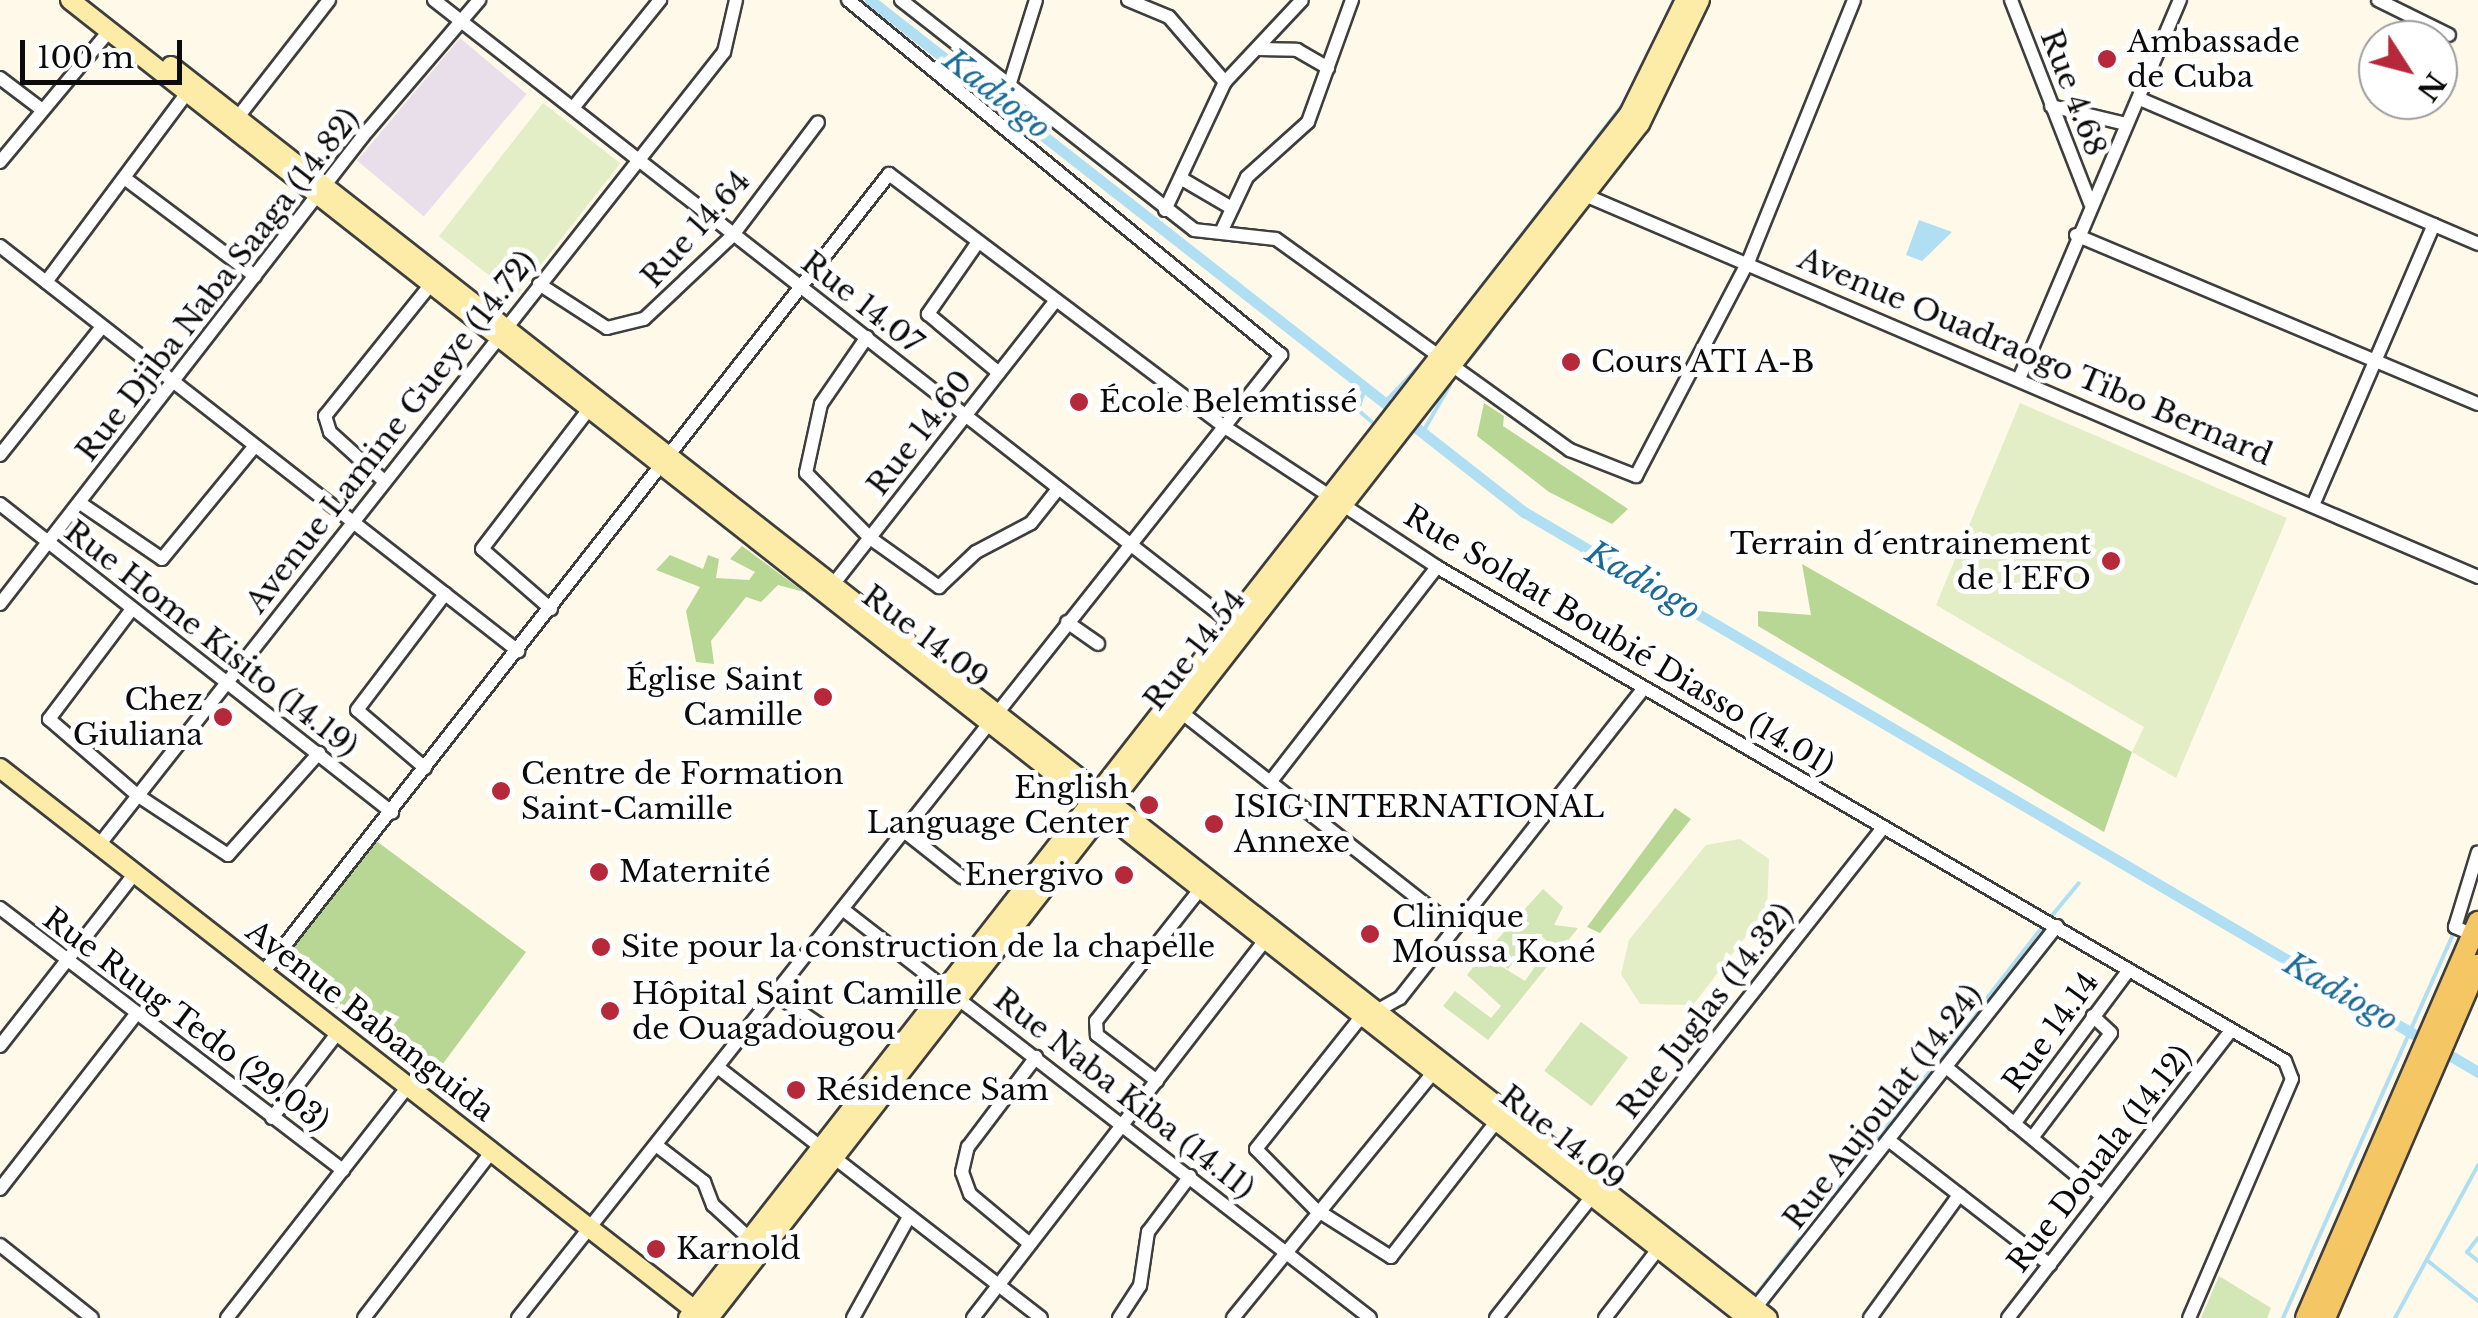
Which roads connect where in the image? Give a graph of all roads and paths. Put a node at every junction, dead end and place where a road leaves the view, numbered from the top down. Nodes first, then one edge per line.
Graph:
1 (70, 0) edge
2 (91, 0) edge
3 (329, 0) edge
4 (434, 0) edge
5 (479, 0) edge
6 (736, 0) edge
7 (848, 0) edge
8 (1036, 0) edge
9 (1128, 0) edge
10 (1164, 0) edge
11 (1302, 0) edge
12 (1352, 0) edge
13 (1685, 0) edge
14 (1700, 0) edge
15 (1854, 0) edge
16 (2011, 0) edge
17 (2180, 0) edge
18 (2378, 0) edge
19 (659, 1) edge
20 (906, 4) edge
21 (1169, 18) junction
22 (2419, 20) edge
23 (461, 23) junction
24 (109, 31) junction
25 (1258, 49) junction
26 (1328, 68) junction
27 (0, 78) edge
28 (1225, 82) junction
29 (1009, 86) junction
30 (186, 94) junction
31 (2140, 99) junction
32 (2051, 106) junction
33 (573, 108) junction
34 (40, 109) junction
35 (238, 116) junction
36 (818, 122) dead end
37 (2126, 124) junction
38 (637, 158) junction
39 (0, 162) edge
40 (1182, 179) junction
41 (127, 180) junction
42 (322, 189) junction
43 (1578, 191) junction
44 (2090, 203) junction
45 (1230, 207) junction
46 (1166, 210) junction
47 (2434, 225) junction
48 (1223, 228) junction
49 (733, 234) junction
50 (2076, 234) junction
51 (978, 242) junction
52 (2478, 244) edge
53 (0, 246) edge
54 (1749, 260) junction
55 (255, 276) junction
56 (46, 282) junction
57 (431, 284) junction
58 (538, 284) junction
59 (803, 287) junction
60 (1055, 301) junction
61 (100, 328) junction
62 (501, 330) junction
63 (867, 337) junction
64 (2372, 361) junction
65 (1444, 363) junction
66 (998, 373) junction
67 (2019, 379) junction
68 (174, 386) junction
69 (2478, 404) edge
70 (589, 409) junction
71 (965, 416) junction
72 (1228, 429) junction
73 (254, 447) junction
74 (0, 455) edge
75 (665, 459) junction
76 (384, 480) junction
77 (1058, 489) junction
78 (1340, 499) junction
79 (80, 503) junction
80 (2314, 503) junction
81 (0, 504) edge
82 (353, 522) junction
83 (870, 538) junction
84 (48, 544) junction
85 (1130, 544) junction
86 (1437, 567) junction
87 (2478, 577) edge
88 (829, 589) junction
89 (445, 594) junction
90 (0, 604) edge
91 (132, 609) junction
92 (552, 609) junction
93 (1067, 622) junction
94 (1231, 624) junction
95 (1098, 644) dead end
96 (518, 651) junction
97 (226, 681) junction
98 (1642, 690) junction
99 (1181, 712) junction
100 (994, 715) junction
101 (319, 752) junction
102 (0, 768) edge
103 (425, 768) junction
104 (1271, 782) junction
105 (136, 794) junction
106 (1102, 801) junction
107 (392, 812) junction
108 (1882, 829) junction
109 (905, 832) junction
110 (99, 845) junction
111 (2478, 852) edge
112 (135, 873) junction
113 (962, 878) dead end
114 (1201, 888) junction
115 (0, 908) edge
116 (846, 911) junction
117 (2057, 926) junction
118 (1455, 928) junction
119 (2476, 931) edge
120 (1266, 940) junction
121 (67, 960) junction
122 (2478, 965) edge
123 (2128, 970) junction
124 (263, 973) junction
125 (953, 994) junction
126 (778, 996) junction
127 (137, 1013) junction
128 (1371, 1014) junction
129 (2093, 1016) junction
130 (2443, 1023) junction
131 (826, 1030) dead end
132 (2231, 1030) junction
133 (339, 1032) junction
134 (0, 1046) edge
135 (1036, 1057) junction
136 (1439, 1066) junction
137 (1946, 1067) junction
138 (720, 1068) junction
139 (2423, 1068) junction
140 (1157, 1081) junction
141 (408, 1086) junction
142 (272, 1118) junction
143 (1496, 1122) junction
144 (1123, 1124) junction
145 (2014, 1124) junction
146 (2035, 1134) junction
147 (1890, 1142) junction
148 (656, 1145) junction
149 (492, 1152) junction
150 (828, 1154) junction
151 (343, 1170) junction
152 (1190, 1176) junction
153 (0, 1189) edge
154 (1597, 1190) junction
155 (1959, 1195) junction
156 (2102, 1196) junction
157 (1315, 1209) junction
158 (910, 1216) junction
159 (589, 1226) junction
160 (750, 1239) junction
161 (1030, 1244) junction
162 (0, 1245) edge
163 (1659, 1248) junction
164 (1284, 1250) junction
165 (2050, 1265) junction
166 (999, 1285) junction
167 (1757, 1314) edge
168 (699, 1316) edge
169 (92, 1318) edge
170 (227, 1318) edge
171 (364, 1318) edge
172 (518, 1318) edge
173 (853, 1318) edge
174 (973, 1318) edge
175 (1040, 1318) edge
176 (1119, 1318) edge
177 (1233, 1318) edge
178 (1370, 1318) edge
179 (1496, 1318) edge
180 (1605, 1318) edge
181 (1870, 1318) edge
182 (2008, 1318) edge
183 (2189, 1318) edge
184 (2306, 1318) edge
185 (2324, 1318) edge

1 - 24 street, Rue 14.09
2 - 35 street, Rue 14.09
3 - 35 street
4 - 23 street, Rue 14.07
5 - 23 street, Rue Djiba Naba Saaga (14.82)
6 - 38 street, Avenue Lamine Gueye (14.72)
7 - 72 street
8 - 29 street
9 - 21 street
10 - 21 street
11 - 25 street
12 - 26 street
13 - 43 street, Rue 14.54
14 - 43 street, Rue 14.54
15 - 54 street
16 - 32 street, Rue 4.68
17 - 31 street
18 - 22 street
19 - 33 street
20 - 29 street
21 - 28 street
23 - 33 street, Rue 14.07
23 - 42 street, Rue Djiba Naba Saaga (14.82)
24 - 30 street, Rue 14.09
24 - 34 street
25 - 26 street
25 - 28 street
26 - 45 street
27 - 34 street
28 - 40 street
29 - 46 street
30 - 41 street
30 - 42 street, Rue 14.09
31 - 37 street
31 - 47 street
32 - 37 street
32 - 44 street, Rue 4.68
33 - 38 street, Rue 14.07
34 - 39 street
35 - 42 street, Rue 14.09
36 - 49 street, Rue 14.64
37 - 44 street
38 - 49 street, Rue 14.07
38 - 58 street, Avenue Lamine Gueye (14.72)
40 - 45 street
40 - 46 street
41 - 55 street
41 - 56 street
42 - 55 street, Rue Djiba Naba Saaga (14.82)
42 - 57 street, Rue 14.09
42 - 62 street, Rue 14.09
43 - 54 street, Avenue Ouadraogo Tibo Bernard
43 - 65 street, Rue 14.54
44 - 50 street
45 - 48 street
46 - 48 street
47 - 52 street
47 - 64 street
48 - 65 street
49 - 58 street, Rue 14.64
49 - 59 street, Rue 14.07
50 - 64 street
50 - 67 street
51 - 59 street, Rue Soldat Boubié Diasso (14.01)
51 - 60 street, Rue Soldat Boubié Diasso (14.01)
51 - 66 street
53 - 56 street
54 - 65 street
54 - 67 street, Avenue Ouadraogo Tibo Bernard
55 - 68 street, Rue Djiba Naba Saaga (14.82)
56 - 61 street
57 - 62 street, Rue 14.09
57 - 76 street
58 - 62 street, Avenue Lamine Gueye (14.72)
59 - 63 street, Rue 14.07
59 - 75 street
60 - 66 street, Rue 14.60
60 - 72 street, Rue Soldat Boubié Diasso (14.01)
61 - 68 street
61 - 74 street
62 - 70 street, Rue 14.09
62 - 75 street, Rue 14.09
62 - 76 street, Avenue Lamine Gueye (14.72)
63 - 71 street, Rue 14.07
63 - 83 street
64 - 69 street
64 - 80 street
65 - 78 street, Rue 14.54
66 - 71 street, Rue 14.60
67 - 80 street, Avenue Ouadraogo Tibo Bernard
68 - 73 street
68 - 79 street, Rue Djiba Naba Saaga (14.82)
70 - 75 street, Rue 14.09
70 - 92 street
71 - 77 street, Rue 14.07
71 - 83 street, Rue 14.60
72 - 78 street, Rue Soldat Boubié Diasso (14.01)
72 - 85 street
73 - 79 street
73 - 82 street
75 - 88 street, Rue 14.09
75 - 92 street
76 - 82 street, Avenue Lamine Gueye (14.72)
77 - 83 street
77 - 85 street, Rue 14.07
78 - 86 street, Rue Soldat Boubié Diasso (14.01)
78 - 94 street
78 - 99 street, Rue 14.54
79 - 84 street, Rue Djiba Naba Saaga (14.82)
80 - 87 street, Avenue Ouadraogo Tibo Bernard
81 - 84 street, Rue Home Kisito (14.19)
82 - 89 street
82 - 97 street, Avenue Lamine Gueye (14.72)
83 - 88 street, Rue 14.60
84 - 90 street, Rue Djiba Naba Saaga (14.82)
84 - 91 street, Rue Home Kisito (14.19)
85 - 93 street
85 - 94 street, Rue 14.07
86 - 98 street, Rue Soldat Boubié Diasso (14.01)
86 - 104 street
88 - 100 street, Rue 14.09
89 - 96 street
89 - 103 street
91 - 97 street, Rue Home Kisito (14.19)
91 - 105 street
92 - 96 street
93 - 95 street
93 - 100 street
94 - 106 street
96 - 103 street
97 - 101 street, Rue Home Kisito (14.19)
97 - 105 street, Avenue Lamine Gueye (14.72)
98 - 108 street, Rue Soldat Boubié Diasso (14.01)
98 - 118 street
99 - 104 street
99 - 106 street, Rue 14.54
100 - 106 street, Rue 14.09
100 - 109 street
101 - 105 street
101 - 107 street, Rue Home Kisito (14.19)
102 - 110 street, Avenue Babanguida
103 - 107 street
104 - 118 street
105 - 110 street, Avenue Lamine Gueye (14.72)
106 - 114 street, Rue 14.09
106 - 125 street, Rue 14.54
106 - 128 street, Rue 14.09
107 - 124 street
108 - 117 street, Rue Soldat Boubié Diasso (14.01)
108 - 154 street, Rue Juglas (14.32)
109 - 113 street
109 - 116 street
110 - 112 street, Avenue Babanguida
111 - 119 street
112 - 121 street
112 - 124 street, Avenue Babanguida
114 - 120 street, Rue 14.09
114 - 140 street
115 - 121 street, Rue Ruug Tedo (29.03)
116 - 125 street, Rue Naba Kiba (14.11)
116 - 126 street
117 - 123 street, Rue Soldat Boubié Diasso (14.01)
117 - 137 street, Rue Aujoulat (14.24)
118 - 128 street
119 - 130 main road
120 - 128 street, Rue 14.09
120 - 140 street
121 - 127 street, Rue Ruug Tedo (29.03)
121 - 134 street
122 - 130 main road
123 - 129 street, Rue 14.14
123 - 132 street, Rue Soldat Boubié Diasso (14.01)
124 - 133 street, Avenue Babanguida
125 - 135 street, Rue Naba Kiba (14.11)
125 - 150 street, Rue 14.54
126 - 131 street
126 - 138 street
127 - 142 street, Rue Ruug Tedo (29.03)
127 - 153 street
128 - 136 street, Rue 14.09
128 - 157 street
129 - 145 street, Rue 14.14
129 - 146 street
130 - 139 main road
132 - 156 street, Rue Douala (14.12)
132 - 183 street, Rue Soldat Boubié Diasso (14.01)
133 - 141 street, Avenue Babanguida
133 - 142 street
135 - 144 street, Rue Naba Kiba (14.11)
135 - 161 street
136 - 143 street, Rue 14.09
136 - 154 street, Rue 14.09
136 - 157 street
137 - 145 street
137 - 147 street, Rue Aujoulat (14.24)
138 - 148 street
138 - 150 street
139 - 184 main road
139 - 185 main road
140 - 144 street
141 - 149 street, Avenue Babanguida
141 - 151 street
142 - 151 street, Rue Ruug Tedo (29.03)
143 - 154 street, Rue 14.09
143 - 157 street
144 - 152 street, Rue Naba Kiba (14.11)
144 - 161 street
145 - 146 street
146 - 156 street
147 - 155 street
147 - 167 street, Rue Aujoulat (14.24)
148 - 159 street
148 - 160 street
149 - 159 street, Avenue Babanguida
149 - 171 street
150 - 158 street
150 - 160 street
150 - 168 street
151 - 170 street
152 - 164 street, Rue Naba Kiba (14.11)
152 - 176 street
154 - 163 street, Rue 14.09
154 - 167 street, Rue 14.09
154 - 179 street, Rue Juglas (14.32)
155 - 165 street
155 - 181 street
156 - 165 street, Rue Douala (14.12)
157 - 164 street
158 - 166 street
158 - 173 street
159 - 168 street, Avenue Babanguida
159 - 172 street
160 - 168 street
161 - 166 street
162 - 169 street
163 - 167 street, Rue 14.09
163 - 180 street
164 - 177 street
164 - 178 street, Rue Naba Kiba (14.11)
165 - 182 street, Rue Douala (14.12)
166 - 174 street
166 - 175 street

